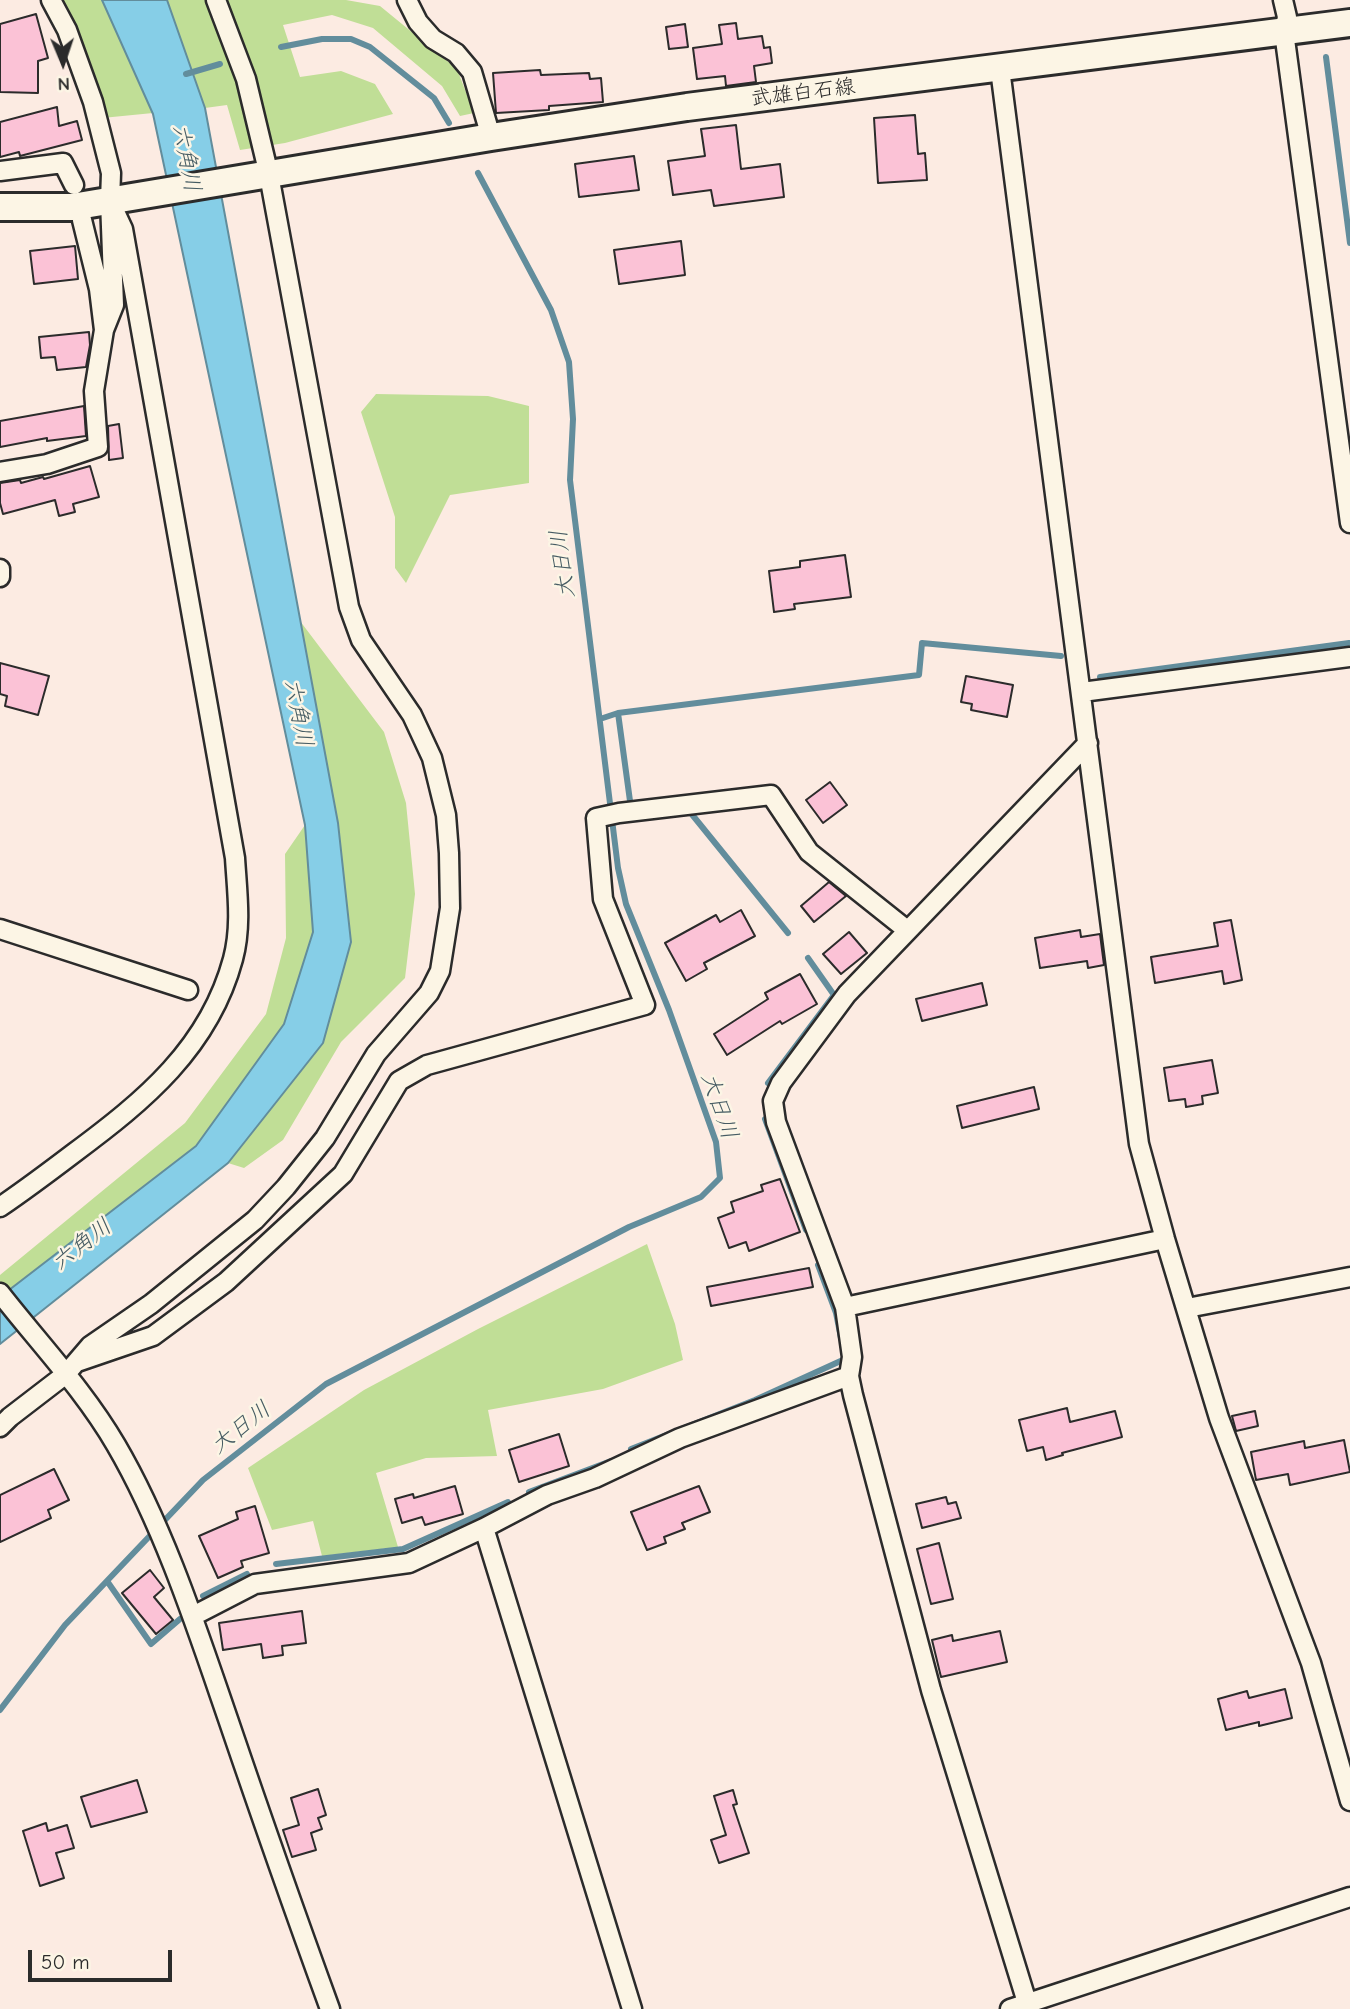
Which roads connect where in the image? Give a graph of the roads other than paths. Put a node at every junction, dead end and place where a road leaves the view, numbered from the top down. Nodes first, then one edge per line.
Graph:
1 (51, 0) edge
2 (216, 0) edge
3 (407, 0) edge
4 (1283, 0) edge
5 (1350, 23) edge
6 (1284, 32) junction
7 (1000, 69) junction
8 (491, 137) junction
9 (0, 171) edge
10 (264, 176) junction
11 (75, 185) dead end
12 (119, 200) junction
13 (0, 207) edge
14 (82, 220) dead end
15 (104, 330) junction
16 (0, 472) edge
17 (1350, 523) edge
18 (0, 569) edge
19 (0, 577) edge
20 (1350, 657) edge
21 (1082, 692) junction
22 (1088, 743) junction
23 (0, 929) edge
24 (907, 930) junction
25 (188, 990) dead end
26 (0, 1207) edge
27 (1165, 1239) junction
28 (1350, 1277) edge
29 (0, 1293) edge
30 (845, 1307) junction
31 (1187, 1308) junction
32 (67, 1367) junction
33 (849, 1376) junction
34 (0, 1427) edge
35 (484, 1528) junction
36 (193, 1616) junction
37 (1350, 1801) edge
38 (1350, 1897) edge
39 (1022, 2007) edge
40 (330, 2009) edge
41 (632, 2009) edge

1 - 12 street
2 - 10 street
3 - 8 street
4 - 6 street
5 - 6 main road, 武雄白石線
6 - 7 main road, 武雄白石線
6 - 17 street
7 - 8 main road, 武雄白石線
7 - 21 street
8 - 10 main road, 武雄白石線
9 - 11 street
10 - 12 main road, 武雄白石線
10 - 32 street
12 - 13 main road
12 - 15 street
12 - 26 street
14 - 15 street
15 - 16 street
18 - 19 street
20 - 21 street
21 - 22 street
22 - 24 street
22 - 27 street
23 - 25 street
24 - 30 street
24 - 32 street
27 - 30 street
27 - 31 street
28 - 31 street
29 - 32 street
30 - 33 street
31 - 37 street
32 - 34 street
32 - 36 street
33 - 35 street
33 - 39 street
35 - 36 street
35 - 41 street
36 - 40 street
38 - 39 street

